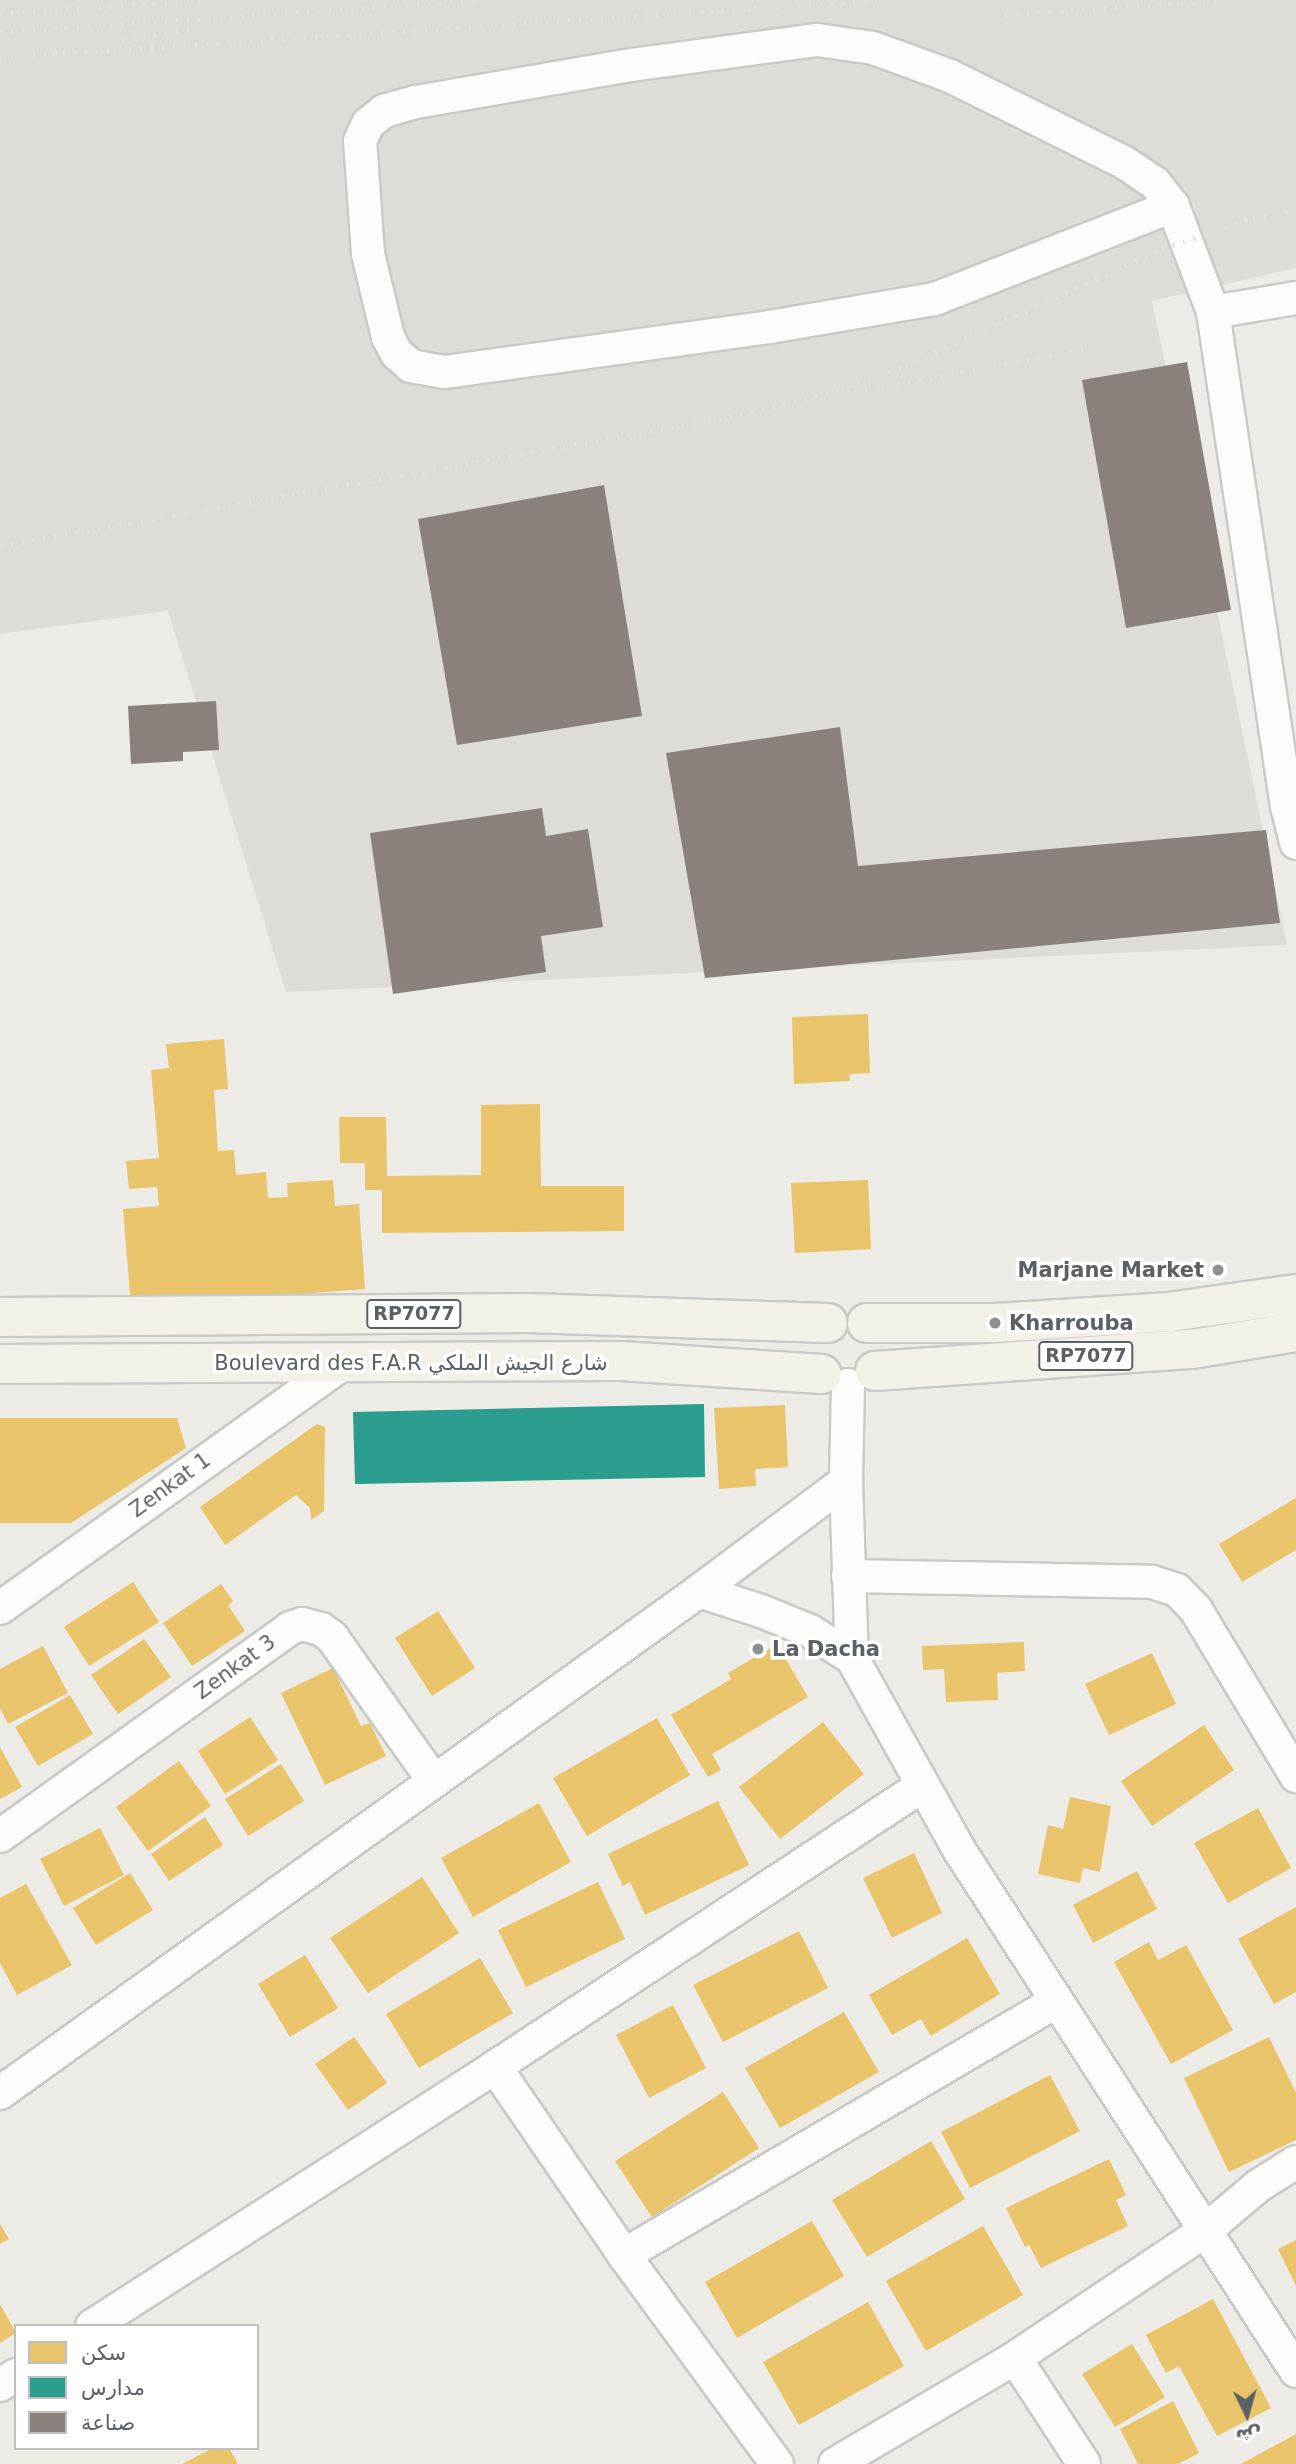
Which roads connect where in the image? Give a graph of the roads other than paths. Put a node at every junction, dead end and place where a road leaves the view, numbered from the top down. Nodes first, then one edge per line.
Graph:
1 (1173, 206) junction
2 (1296, 298) edge
3 (1213, 312) junction
4 (1292, 805) edge
5 (1296, 843) edge
6 (1296, 1294) edge
7 (0, 1317) edge
8 (828, 1323) junction
9 (867, 1323) junction
10 (1296, 1332) edge
11 (0, 1364) edge
12 (342, 1364) junction
13 (849, 1377) junction
14 (846, 1480) junction
15 (848, 1577) junction
16 (699, 1591) junction
17 (0, 1608) edge
18 (852, 1658) junction
19 (1296, 1776) edge
20 (434, 1782) junction
21 (922, 1786) junction
22 (0, 1836) edge
23 (1055, 2002) junction
24 (495, 2067) junction
25 (0, 2093) edge
26 (1296, 2162) edge
27 (1206, 2230) junction
28 (624, 2255) junction
29 (95, 2324) edge
30 (1015, 2358) junction
31 (1296, 2371) edge
32 (777, 2464) edge
33 (835, 2464) edge
34 (1084, 2464) edge

1 - 1 street
1 - 3 street
2 - 3 street
3 - 4 street
4 - 5 street
6 - 9 main road, RP7077
7 - 8 main road, RP7077
8 - 9 main road, RP7077
8 - 13 main road
9 - 13 main road
10 - 13 main road, Boulevard des F.A.R شارع الجيش الملكي / RP7077
11 - 12 main road, Boulevard des F.A.R شارع الجيش الملكي / RP7077
12 - 13 main road, Boulevard des F.A.R شارع الجيش الملكي / RP7077
12 - 17 street, Zenkat 1
13 - 14 street
14 - 15 street
14 - 16 street
15 - 18 street
15 - 19 street
16 - 18 street
16 - 20 street
18 - 21 street
20 - 22 street, Zenkat 3
20 - 25 street
21 - 23 street
21 - 24 street
23 - 27 street
23 - 28 street
24 - 28 street
24 - 29 street
26 - 27 street
27 - 30 street
27 - 31 street
28 - 32 street
30 - 33 street
30 - 34 street

